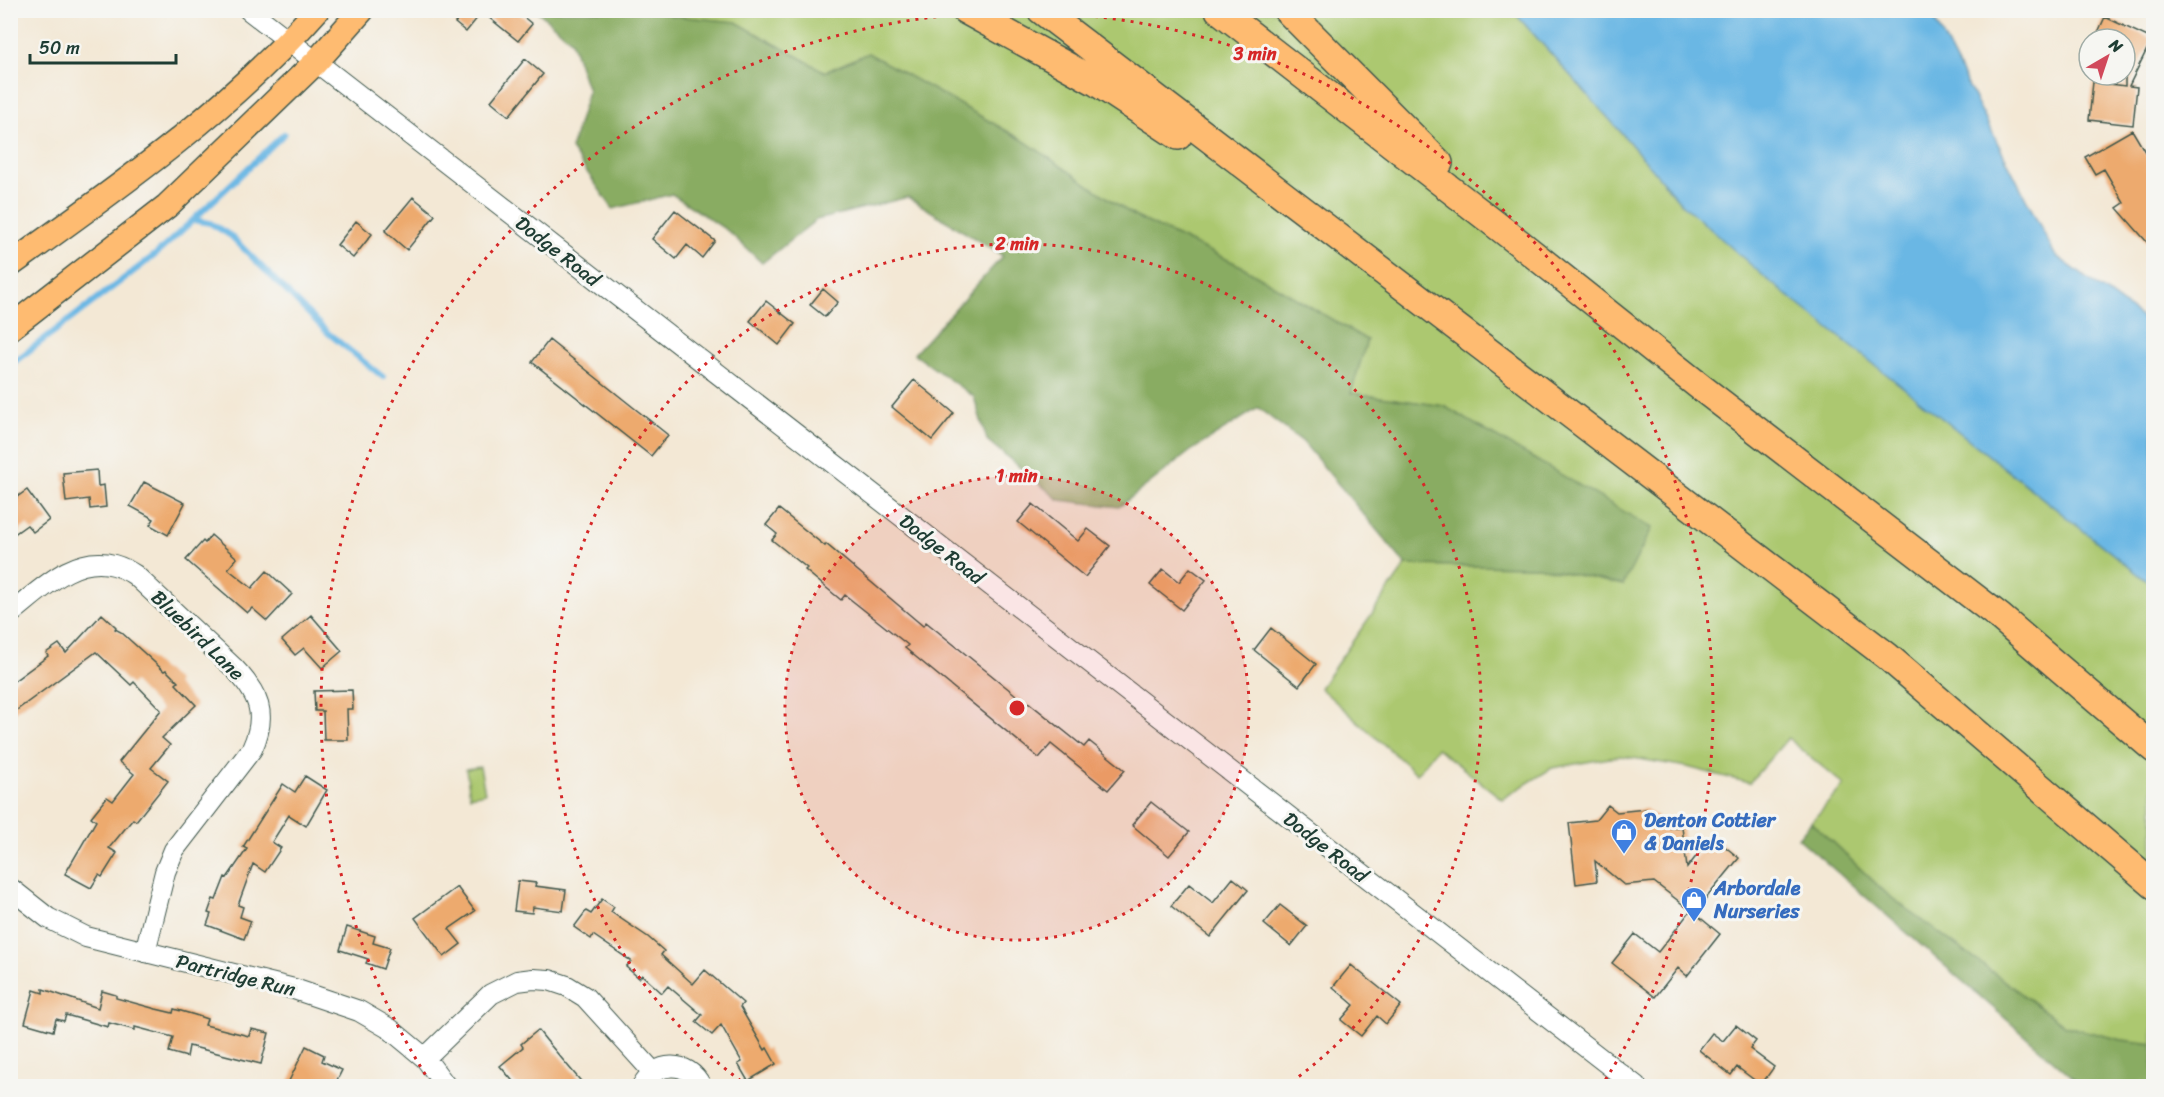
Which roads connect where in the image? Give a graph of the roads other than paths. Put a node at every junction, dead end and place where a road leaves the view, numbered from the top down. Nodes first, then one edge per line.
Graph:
1 (249, 10) edge
2 (317, 10) edge
3 (362, 10) edge
4 (964, 10) edge
5 (1041, 10) edge
6 (1219, 10) edge
7 (1287, 10) edge
8 (289, 42) junction
9 (316, 62) junction
10 (1513, 238) junction
11 (1370, 261) junction
12 (10, 265) edge
13 (10, 328) edge
14 (10, 614) edge
15 (2154, 749) edge
16 (2154, 885) edge
17 (10, 888) edge
18 (145, 952) junction
19 (425, 1058) junction
20 (647, 1079) edge
21 (446, 1086) edge
22 (701, 1086) edge
23 (1636, 1086) edge

1 - 8 street, Dodge Road
2 - 8 main road
3 - 9 main road
4 - 11 highway
5 - 11 highway
6 - 10 highway
7 - 10 highway
8 - 9 street, Dodge Road
8 - 12 main road
9 - 13 main road
9 - 23 street, Dodge Road
10 - 15 highway
11 - 16 highway
14 - 18 street, Bluebird Lane
17 - 18 street, Partridge Run
18 - 19 street, Partridge Run
19 - 20 street
19 - 21 street, Partridge Run
20 - 22 street

